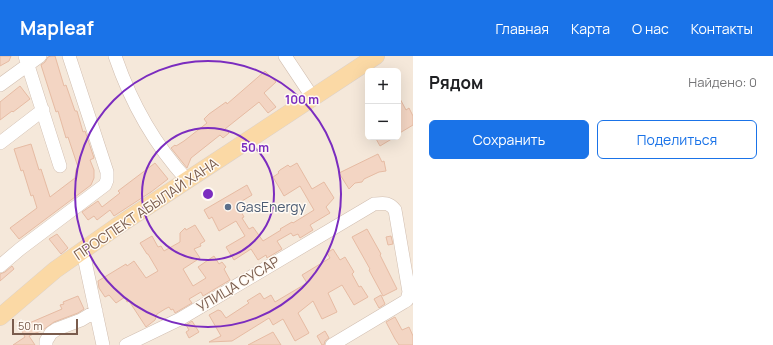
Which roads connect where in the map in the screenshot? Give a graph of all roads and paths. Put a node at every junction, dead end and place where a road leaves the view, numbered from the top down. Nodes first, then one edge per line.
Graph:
1 (40, 56) edge
2 (69, 56) edge
3 (115, 56) edge
4 (285, 56) edge
5 (376, 56) edge
6 (26, 60) edge
7 (0, 85) edge
8 (313, 98) junction
9 (43, 110) junction
10 (0, 143) edge
11 (60, 166) dead end
12 (187, 180) junction
13 (83, 252) junction
14 (0, 266) edge
15 (96, 311) junction
16 (0, 317) edge
17 (46, 345) edge
18 (103, 345) edge
19 (126, 345) edge
20 (332, 345) edge

1 - 6 street
2 - 14 street
3 - 12 street
4 - 8 street
5 - 8 main road, ПРОСПЕКТ АБЫЛАЙ ХАНА
6 - 7 street
6 - 9 street
8 - 12 main road, ПРОСПЕКТ АБЫЛАЙ ХАНА
9 - 10 street
9 - 11 street
12 - 13 main road, ПРОСПЕКТ АБЫЛАЙ ХАНА
13 - 15 street
13 - 16 main road, ПРОСПЕКТ АБЫЛАЙ ХАНА
15 - 17 street
15 - 18 street
19 - 20 street, УЛИЦА СУСАР

